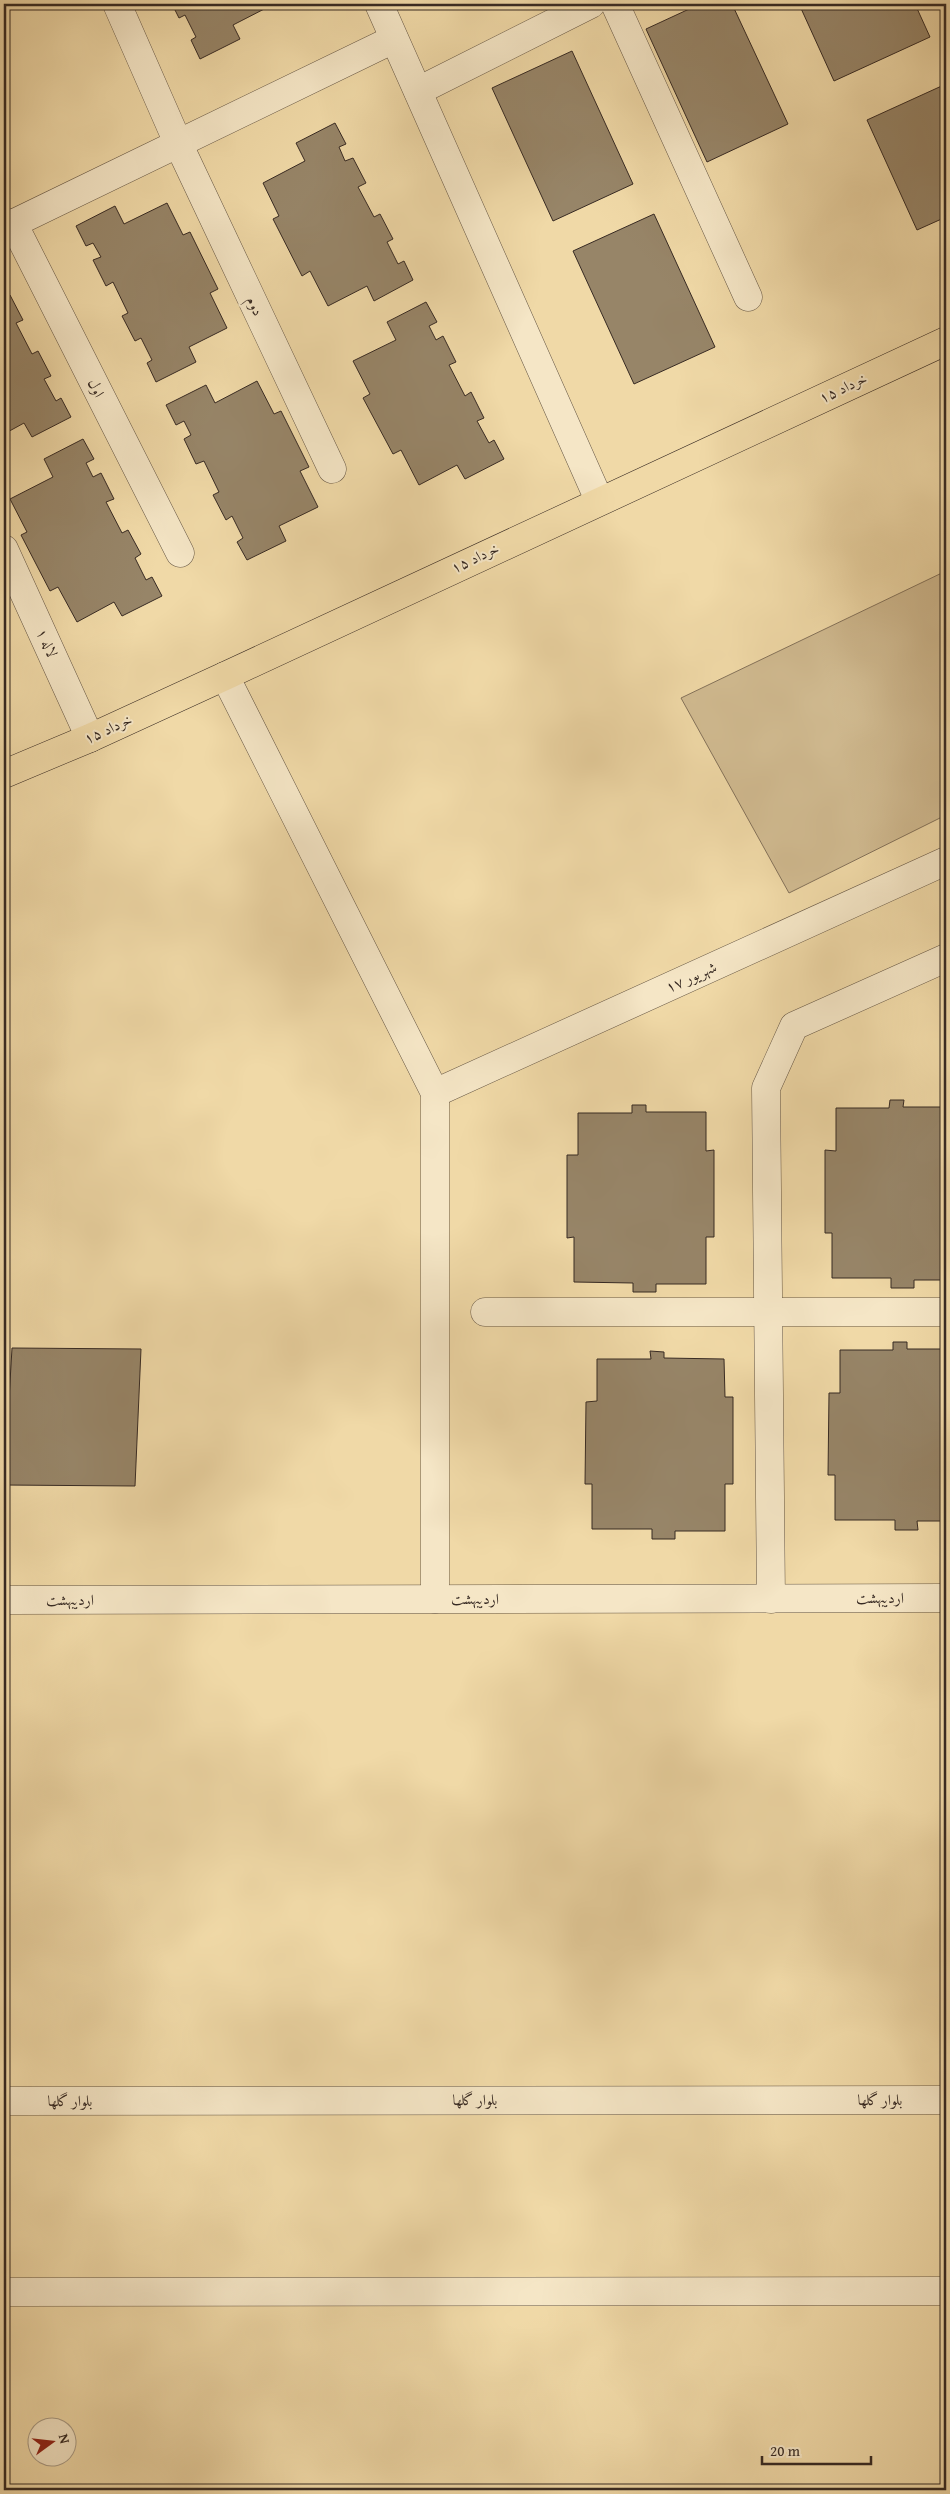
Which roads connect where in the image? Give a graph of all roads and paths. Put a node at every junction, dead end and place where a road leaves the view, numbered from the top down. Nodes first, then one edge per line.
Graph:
1 (117, 4) edge
2 (379, 4) edge
3 (591, 4) edge
4 (615, 4) edge
5 (394, 38) junction
6 (418, 91) junction
7 (178, 143) junction
8 (8, 226) edge
9 (748, 297) dead end
10 (946, 341) edge
11 (332, 468) dead end
12 (600, 500) junction
13 (4, 549) edge
14 (180, 553) dead end
15 (225, 676) junction
16 (90, 738) junction
17 (4, 774) edge
18 (946, 861) edge
19 (946, 958) edge
20 (435, 1093) junction
21 (485, 1312) dead end
22 (768, 1312) junction
23 (946, 1312) edge
24 (770, 1598) junction
25 (946, 1598) edge
26 (435, 1599) junction
27 (4, 1600) edge
28 (946, 2100) edge
29 (4, 2101) edge
30 (946, 2291) edge
31 (4, 2292) edge

1 - 7 street, دوم
2 - 5 street
3 - 6 street
4 - 9 street
5 - 6 street
5 - 7 street
6 - 12 street
7 - 8 street
7 - 11 street, دوم
8 - 14 street, اول
10 - 12 main road, ۱۵ خرداد
12 - 15 main road, ۱۵ خرداد
13 - 16 street, لاله ۱
15 - 16 main road, ۱۵ خرداد
15 - 20 street
16 - 17 main road, ۱۵ خرداد
18 - 20 street, ۱۷ شهریور
19 - 22 street
20 - 26 street
21 - 22 street
22 - 23 street
22 - 24 street
24 - 25 street, اردیبهشت
24 - 26 street, اردیبهشت
26 - 27 street, اردیبهشت
28 - 29 street, بلوار گلها
30 - 31 street

